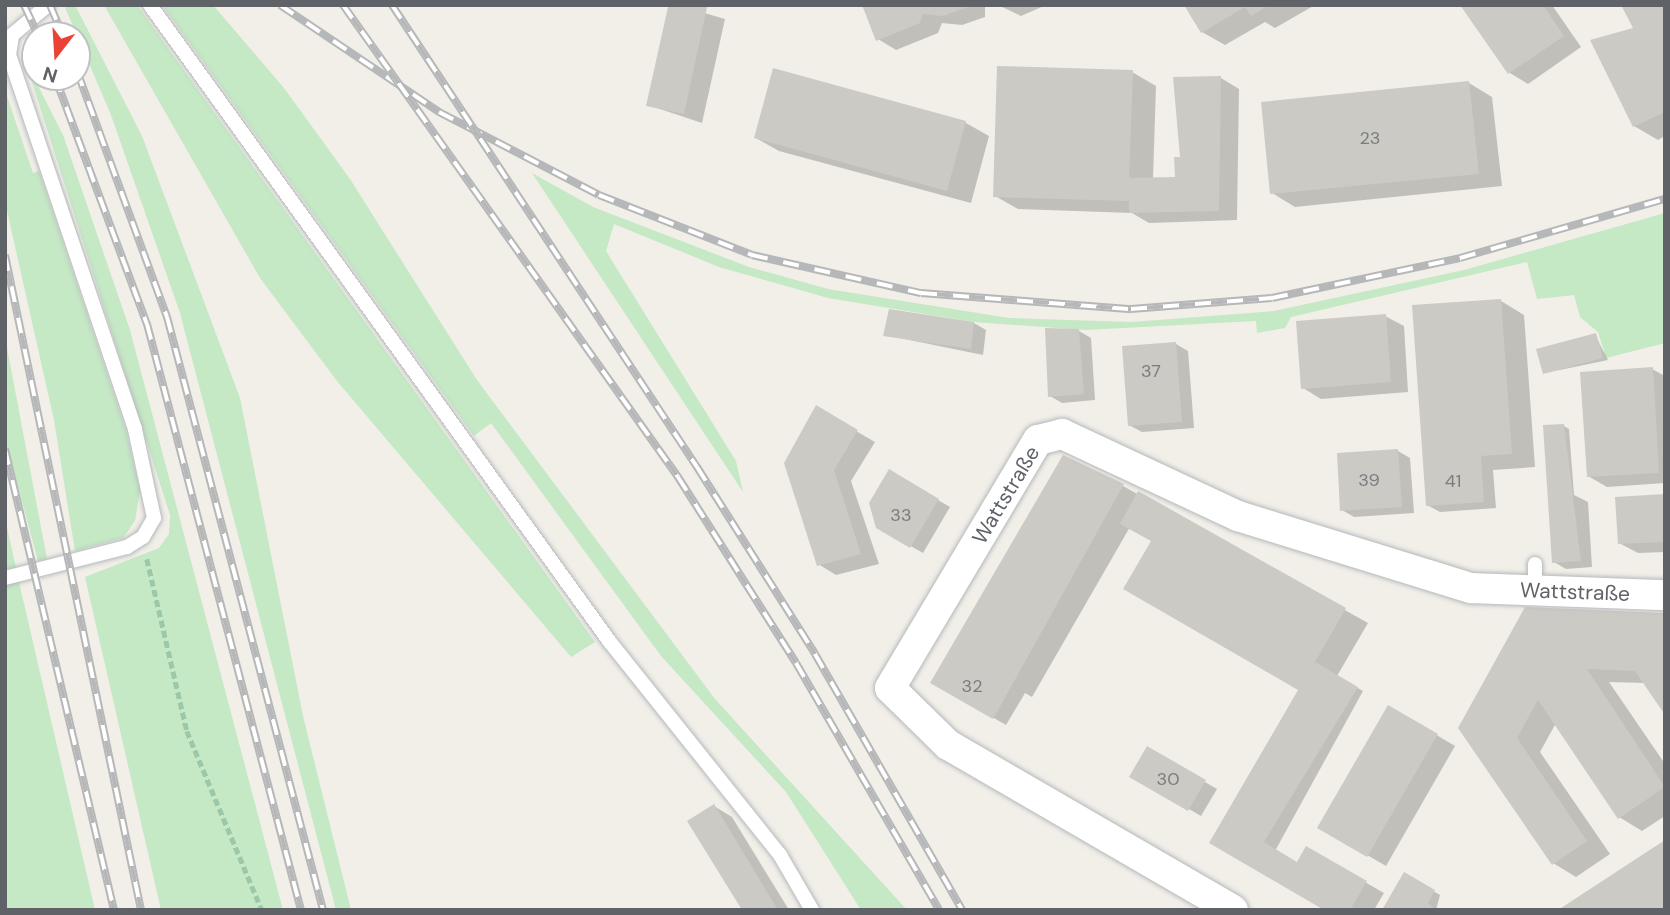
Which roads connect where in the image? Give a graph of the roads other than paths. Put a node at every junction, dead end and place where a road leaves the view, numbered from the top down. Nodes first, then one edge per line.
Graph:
1 (48, 5) edge
2 (150, 5) edge
3 (5, 578) edge
4 (1665, 595) edge
5 (812, 910) edge
6 (1233, 910) edge

1 - 3 lane
2 - 5 lane
4 - 6 street, Wattstraße

